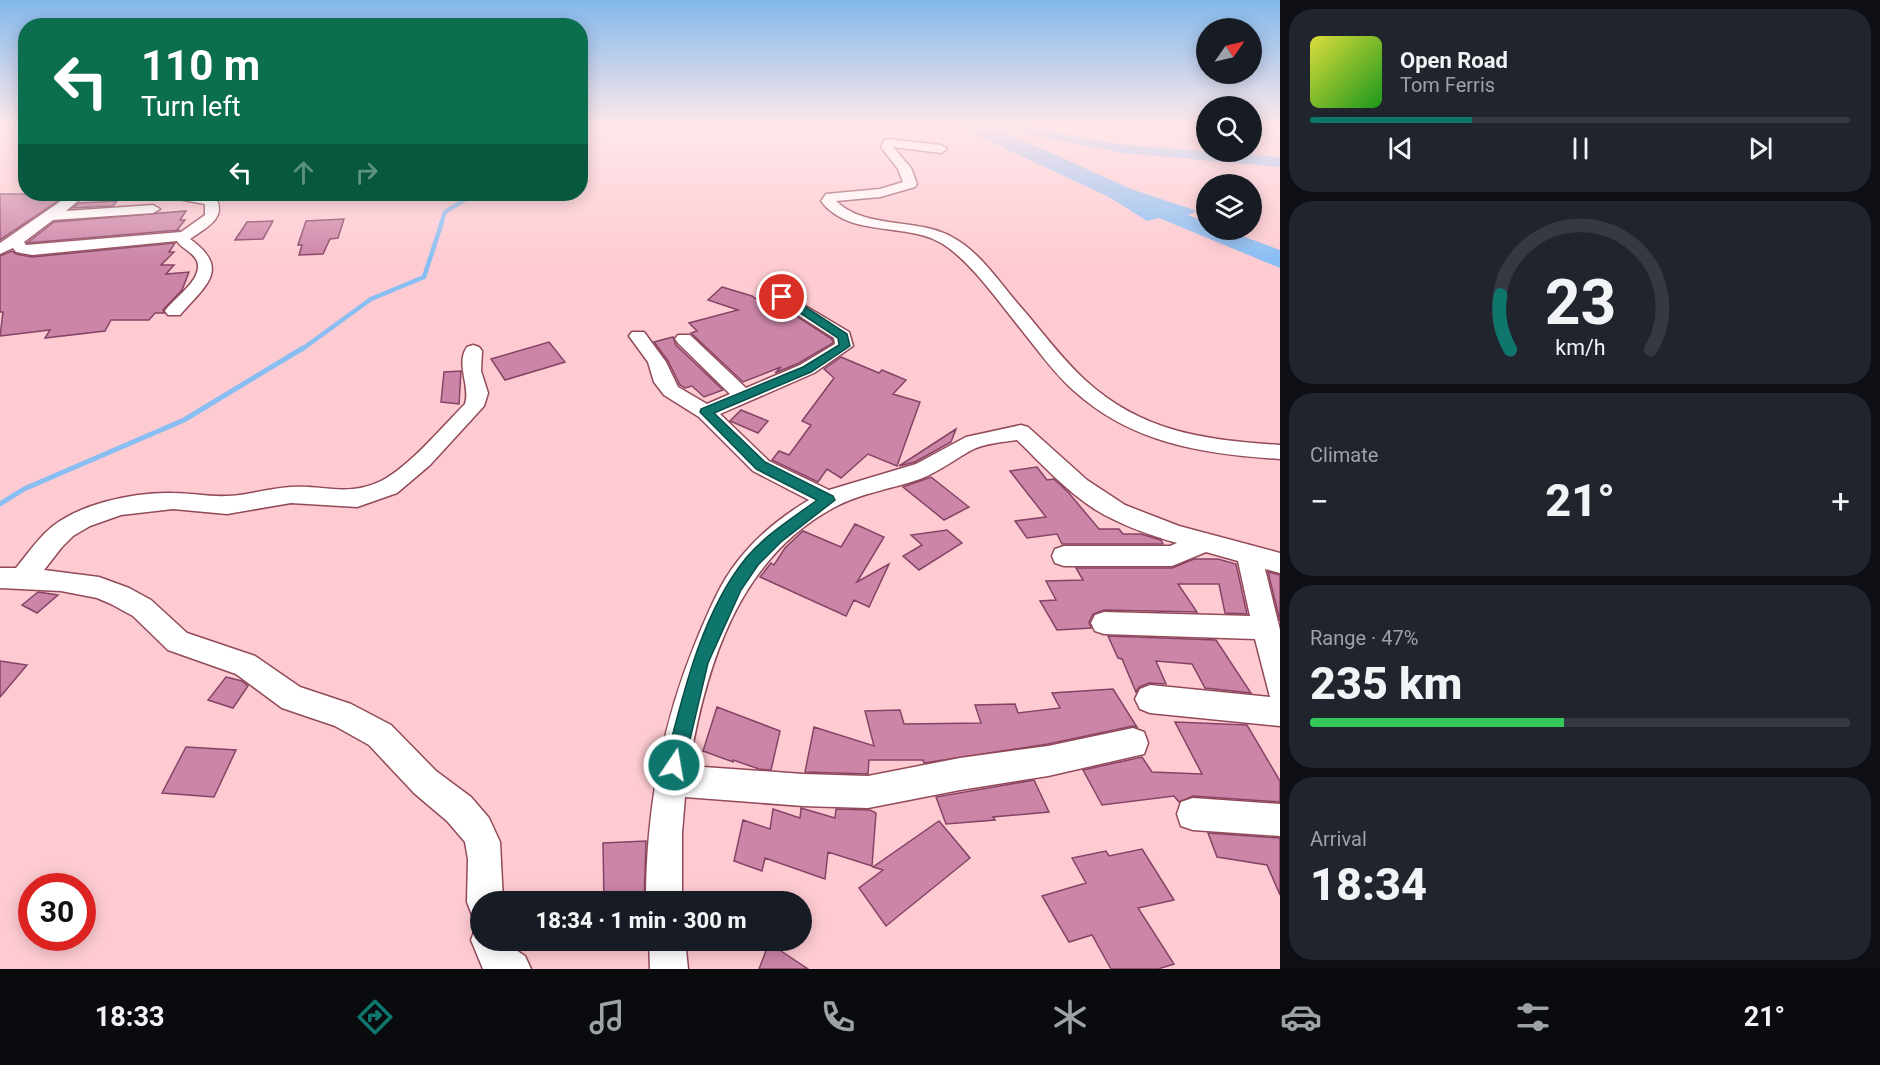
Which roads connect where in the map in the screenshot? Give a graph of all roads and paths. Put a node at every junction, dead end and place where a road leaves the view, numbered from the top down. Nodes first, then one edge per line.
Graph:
1 (907, 169) edge
2 (69, 201) edge
3 (203, 201) edge
4 (153, 209) dead end
5 (49, 216) junction
6 (185, 236) junction
7 (16, 241) junction
8 (0, 249) edge
9 (782, 297) dead end
10 (174, 311) dead end
11 (638, 336) dead end
12 (684, 339) dead end
13 (473, 351) dead end
14 (744, 396) junction
15 (706, 412) junction
16 (1280, 453) edge
17 (828, 500) junction
18 (1207, 542) junction
19 (1249, 554) junction
20 (1064, 556) dead end
21 (1280, 563) edge
22 (10, 579) edge
23 (1104, 623) dead end
24 (1266, 628) junction
25 (1280, 688) edge
26 (1150, 699) dead end
27 (1280, 712) edge
28 (1133, 743) dead end
29 (671, 780) junction
30 (1193, 814) dead end
31 (1280, 820) edge
32 (485, 891) edge
33 (664, 891) edge
34 (494, 951) edge
35 (668, 951) edge
36 (512, 969) edge
37 (669, 969) edge

1 - 16 street
2 - 5 street
3 - 6 street
4 - 5 street
5 - 7 street
6 - 7 street
6 - 10 street
7 - 8 street
9 - 14 street
11 - 15 street
12 - 14 street
13 - 22 street
14 - 15 street
15 - 17 street
17 - 18 street
17 - 29 street
18 - 19 street
18 - 20 street
19 - 21 street
19 - 24 street
22 - 32 street
23 - 24 street
24 - 25 street
26 - 27 street
28 - 29 street
29 - 33 street
30 - 31 street
34 - 36 street
35 - 37 street

